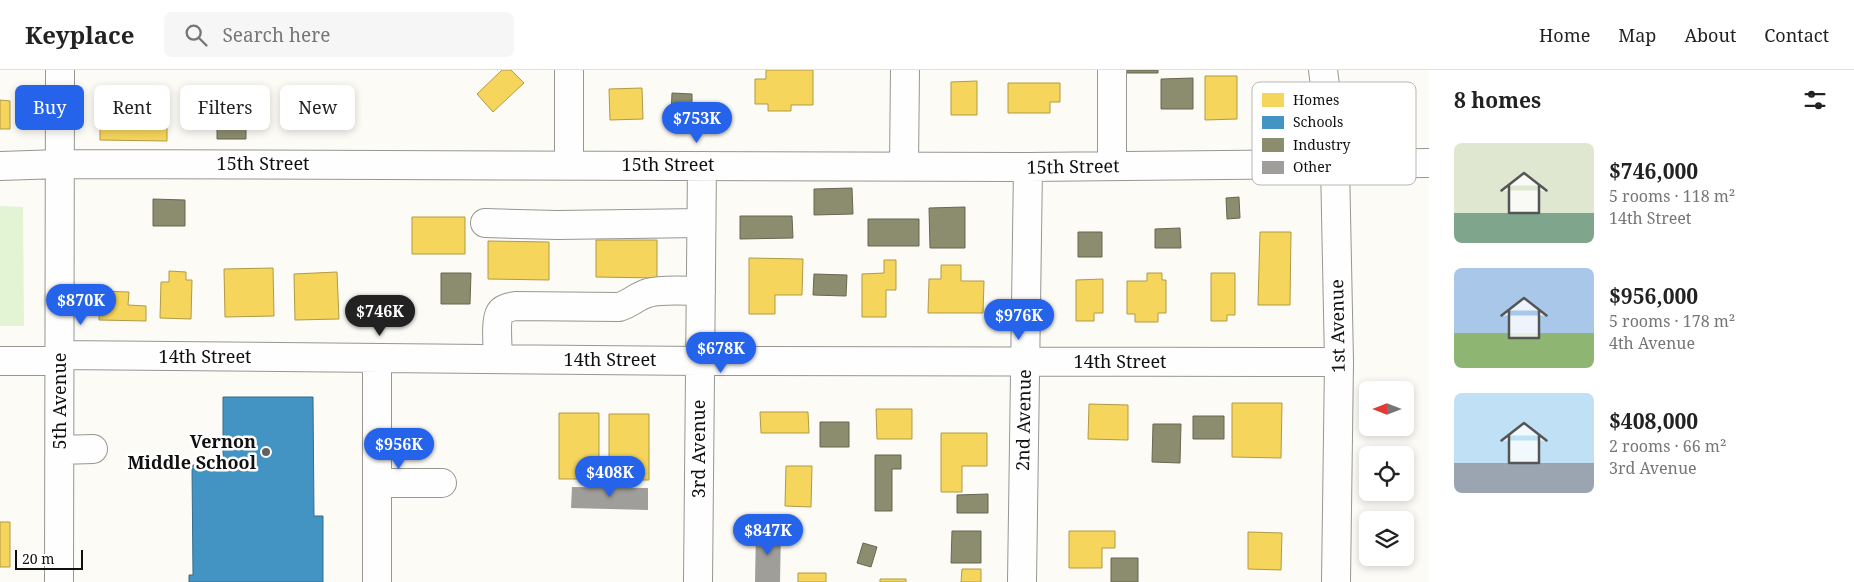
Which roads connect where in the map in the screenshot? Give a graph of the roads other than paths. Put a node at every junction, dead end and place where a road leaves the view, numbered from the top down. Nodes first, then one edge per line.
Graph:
1 (60, 70) edge
2 (570, 70) edge
3 (905, 70) edge
4 (1112, 70) edge
5 (1416, 163) edge
6 (1429, 163) edge
7 (60, 164) junction
8 (569, 165) junction
9 (1252, 165) edge
10 (0, 166) edge
11 (702, 166) junction
12 (904, 166) junction
13 (1112, 166) junction
14 (1028, 167) junction
15 (1335, 185) edge
16 (485, 223) dead end
17 (702, 223) junction
18 (701, 291) junction
19 (60, 358) junction
20 (377, 358) junction
21 (498, 359) junction
22 (0, 361) edge
23 (700, 361) junction
24 (1025, 362) junction
25 (1339, 362) junction
26 (93, 449) dead end
27 (60, 450) junction
28 (378, 483) junction
29 (442, 483) dead end
30 (59, 582) edge
31 (378, 582) edge
32 (698, 582) edge
33 (1022, 582) edge
34 (1336, 582) edge

1 - 7 street, 5th Avenue
2 - 8 street
3 - 12 street
4 - 13 street
5 - 6 street, 15th Street
7 - 8 street, 15th Street
7 - 10 street, 15th Street
7 - 19 street, 5th Avenue
8 - 11 street, 15th Street
9 - 13 street, 15th Street
11 - 12 street, 15th Street
11 - 17 street, 3rd Avenue
12 - 14 street, 15th Street
13 - 14 street, 15th Street
14 - 24 street, 2nd Avenue
15 - 25 street, 1st Avenue
16 - 17 street
17 - 18 street, 3rd Avenue
18 - 21 street
18 - 23 street, 3rd Avenue
19 - 20 street, 14th Street
19 - 22 street, 14th Street
19 - 27 street, 5th Avenue
20 - 21 street, 14th Street
20 - 28 street
21 - 23 street, 14th Street
23 - 24 street, 14th Street
23 - 32 street, 3rd Avenue
24 - 25 street, 14th Street
24 - 33 street, 2nd Avenue
25 - 34 street, 1st Avenue
26 - 27 street
27 - 30 street, 5th Avenue
28 - 29 street
28 - 31 street

